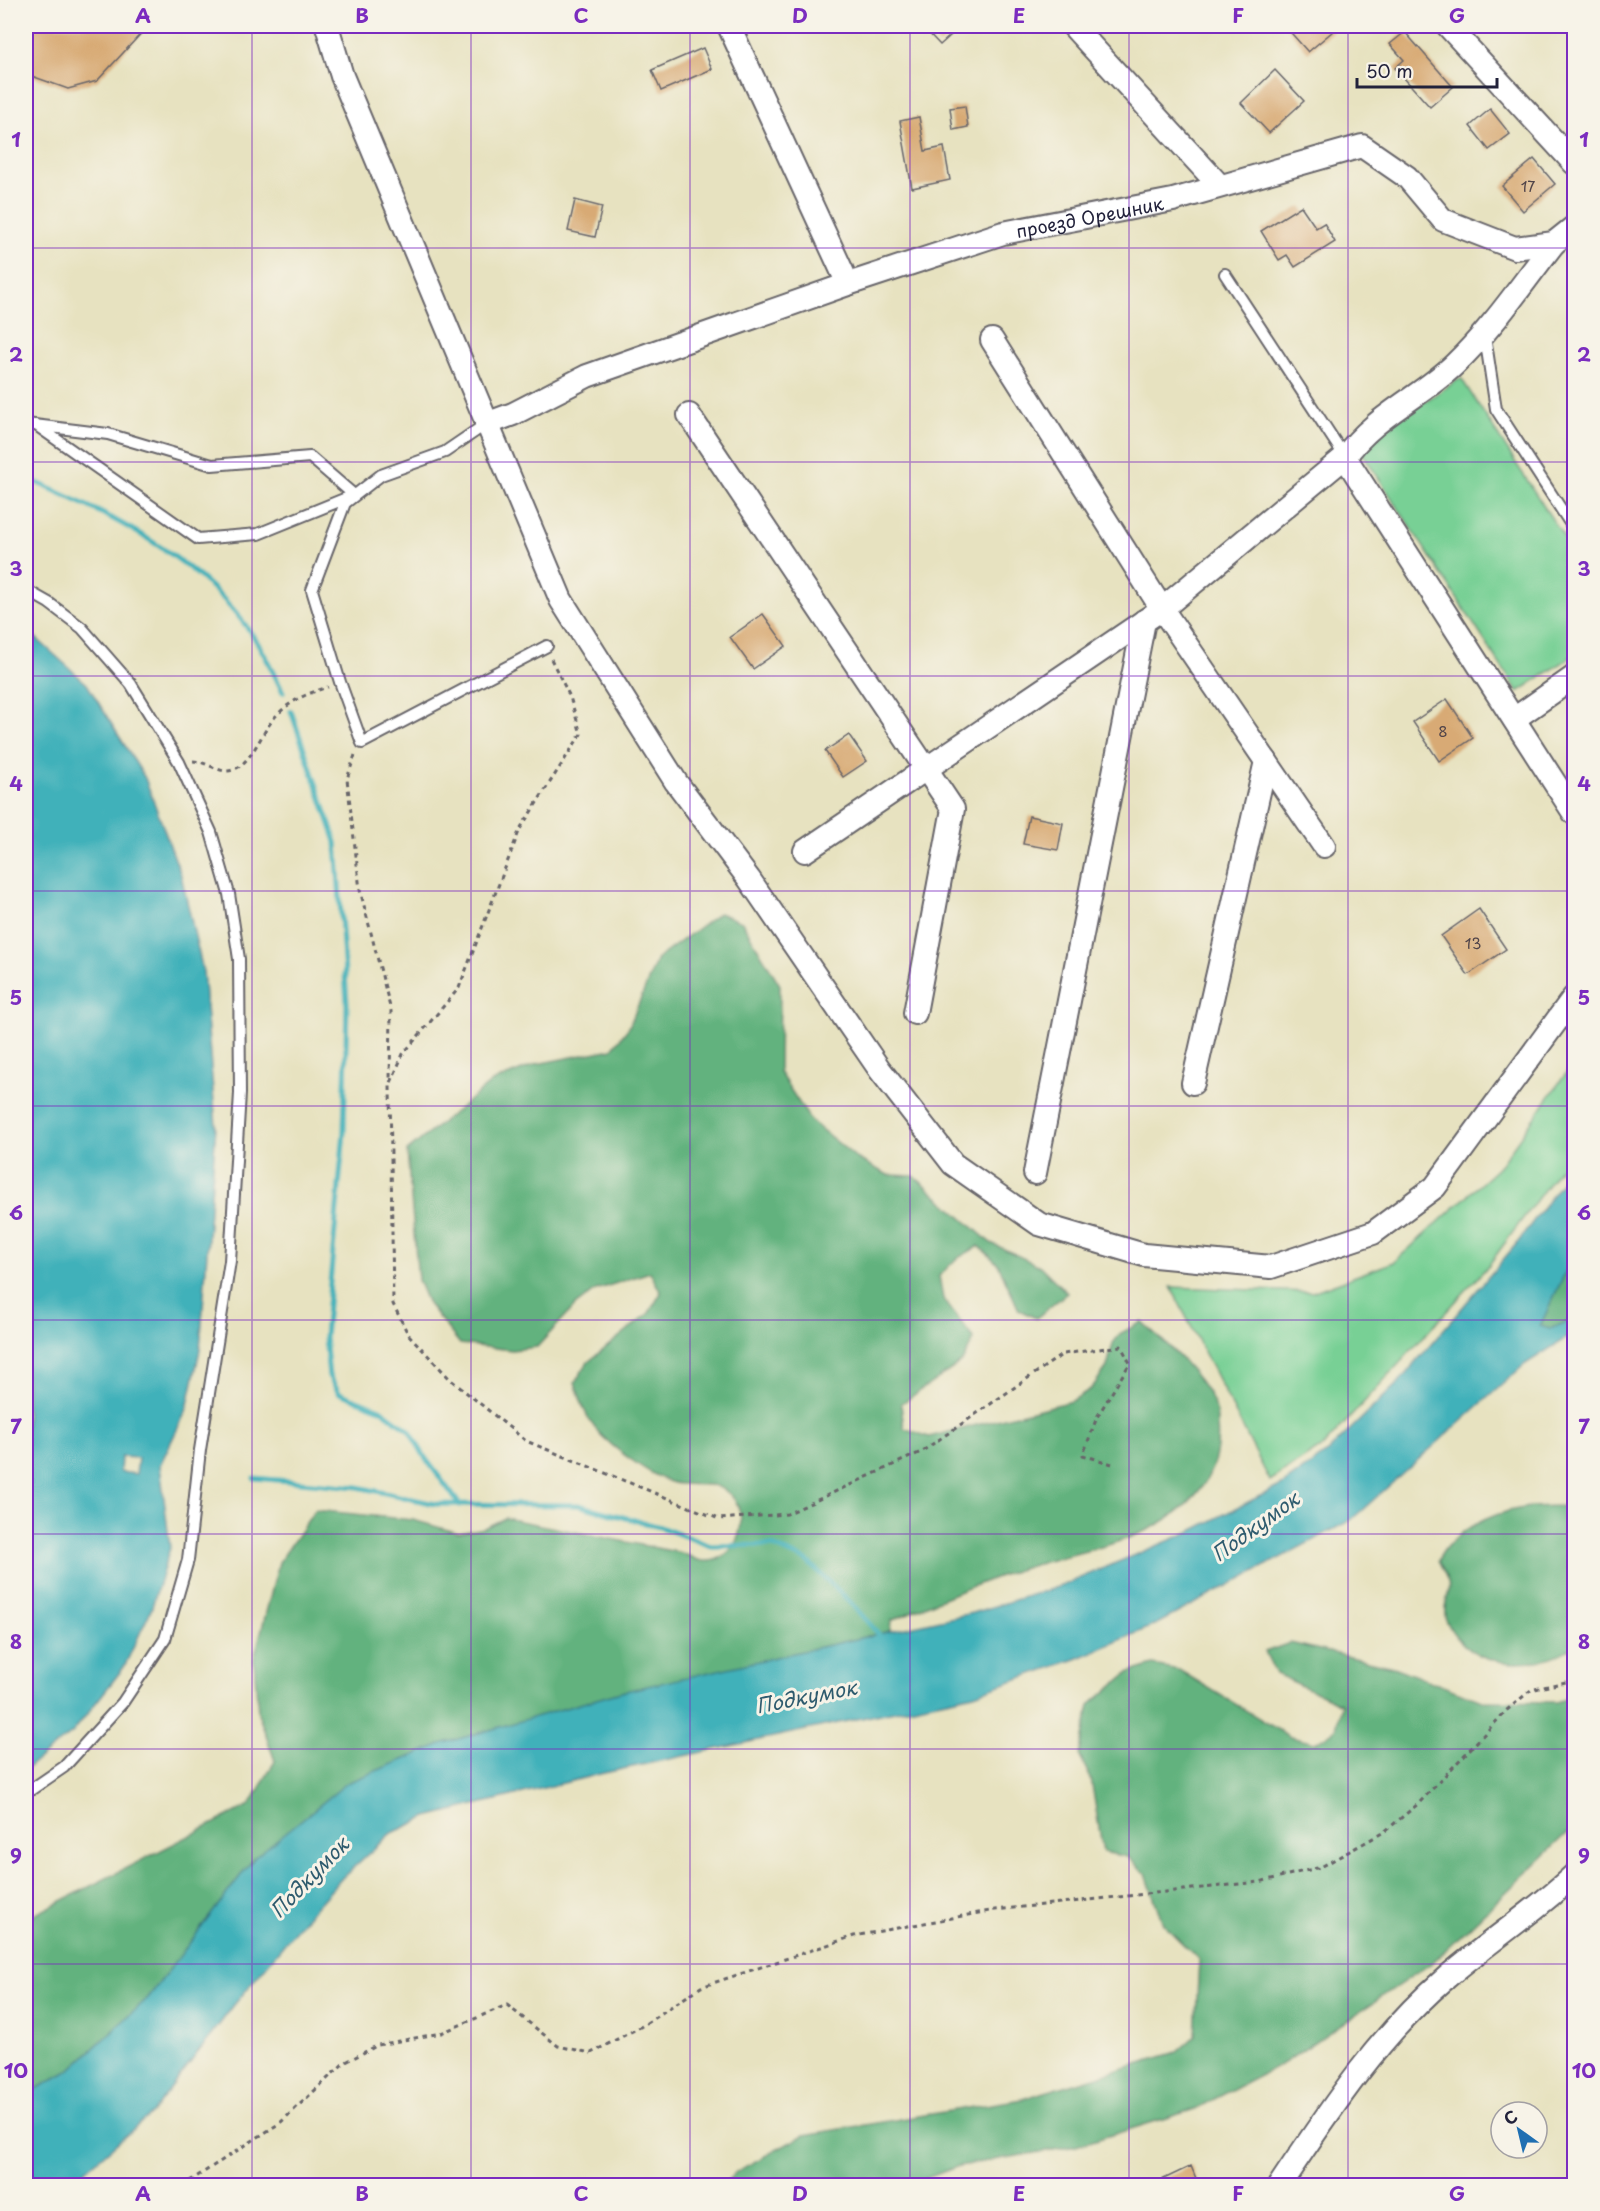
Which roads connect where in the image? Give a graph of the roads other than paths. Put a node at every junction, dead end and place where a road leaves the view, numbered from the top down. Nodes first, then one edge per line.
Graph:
1 (327, 26) edge
2 (729, 26) edge
3 (1073, 26) edge
4 (1448, 26) edge
5 (1575, 163) edge
6 (1219, 185) junction
7 (1575, 226) edge
8 (1554, 243) junction
9 (1224, 274) dead end
10 (848, 284) junction
11 (992, 340) dead end
12 (1486, 343) dead end
13 (689, 415) dead end
14 (31, 424) edge
15 (486, 424) junction
16 (1345, 457) junction
17 (354, 495) junction
18 (1575, 529) edge
19 (26, 590) edge
20 (1153, 615) junction
21 (546, 646) road end
22 (1575, 677) edge
23 (1514, 719) junction
24 (1266, 761) junction
25 (926, 769) junction
26 (1575, 813) edge
27 (1324, 846) dead end
28 (805, 851) dead end
29 (1575, 997) edge
30 (915, 1013) dead end
31 (1193, 1083) dead end
32 (1035, 1173) dead end
33 (26, 1793) edge
34 (1575, 1875) edge
35 (1279, 2186) edge

1 - 15 street
2 - 10 street
3 - 6 street
4 - 5 street
6 - 8 street, проезд Орешник
6 - 10 street, проезд Орешник
7 - 8 street
8 - 16 street
9 - 16 lane
10 - 15 street, проезд Орешник
11 - 20 street
12 - 18 lane
13 - 25 street
14 - 17 lane
14 - 17 lane
15 - 17 lane
15 - 29 street
16 - 20 street
16 - 23 street
17 - 21 lane
19 - 33 lane
20 - 24 street
20 - 25 street
20 - 32 street
22 - 23 street
23 - 26 street
24 - 27 street
24 - 31 street
25 - 28 street
25 - 30 street
34 - 35 street

